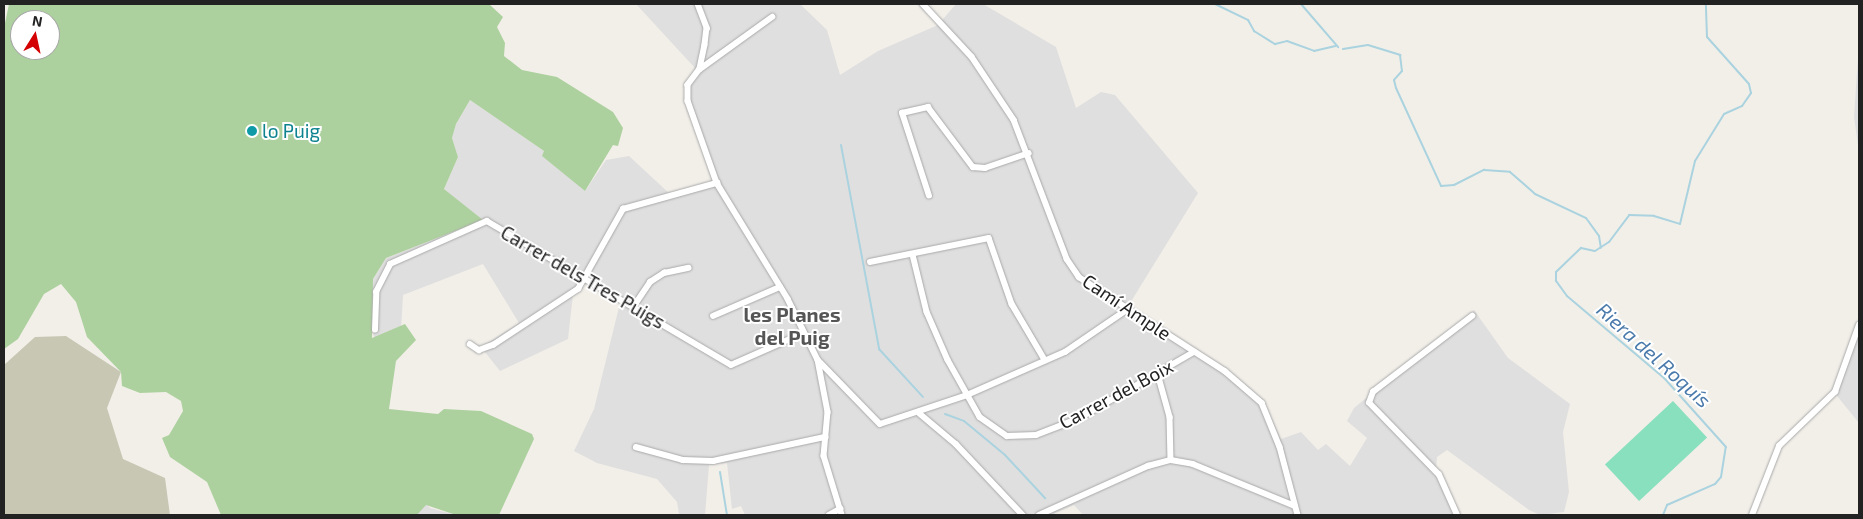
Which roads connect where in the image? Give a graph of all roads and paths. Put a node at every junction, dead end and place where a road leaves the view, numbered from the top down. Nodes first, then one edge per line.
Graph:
1 (698, 4) edge
2 (923, 4) edge
3 (772, 17) dead end
4 (700, 69) junction
5 (1029, 153) junction
6 (717, 183) junction
7 (929, 196) dead end
8 (913, 255) junction
9 (870, 262) dead end
10 (688, 268) dead end
11 (586, 278) junction
12 (780, 287) junction
13 (634, 306) junction
14 (1125, 311) junction
15 (713, 316) dead end
16 (1472, 316) dead end
17 (1859, 325) edge
18 (375, 330) dead end
19 (809, 340) junction
20 (470, 344) dead end
21 (1194, 352) junction
22 (818, 360) junction
23 (1045, 360) junction
24 (1158, 374) junction
25 (967, 395) junction
26 (918, 412) junction
27 (825, 437) junction
28 (636, 447) dead end
29 (1172, 460) junction
30 (1295, 506) junction
31 (841, 512) edge
32 (829, 515) edge
33 (1023, 515) edge
34 (1040, 515) edge
35 (1298, 515) edge
36 (1457, 515) edge
37 (1752, 515) edge

1 - 4 street
2 - 5 street, Camí Ample
3 - 4 street
4 - 6 street
5 - 7 street
5 - 14 street, Camí Ample
6 - 11 street
6 - 12 street
8 - 9 street
8 - 23 street
8 - 25 street, Carrer del Boix
10 - 13 street
11 - 13 street, Carrer dels Tres Puigs
11 - 18 street, Carrer dels Tres Puigs
11 - 20 street
12 - 15 street
12 - 19 street
13 - 19 street, Carrer dels Tres Puigs
14 - 21 street, Camí Ample
14 - 23 street
16 - 36 street
17 - 37 street
19 - 22 street
21 - 24 street, Carrer del Boix
21 - 30 street, Camí Ample
22 - 26 street
22 - 27 street
23 - 25 street
24 - 25 street, Carrer del Boix
24 - 29 street
25 - 26 street
26 - 33 street
27 - 28 street
27 - 31 street
29 - 30 street
29 - 34 street
30 - 35 street, Camí Ample
31 - 32 street

